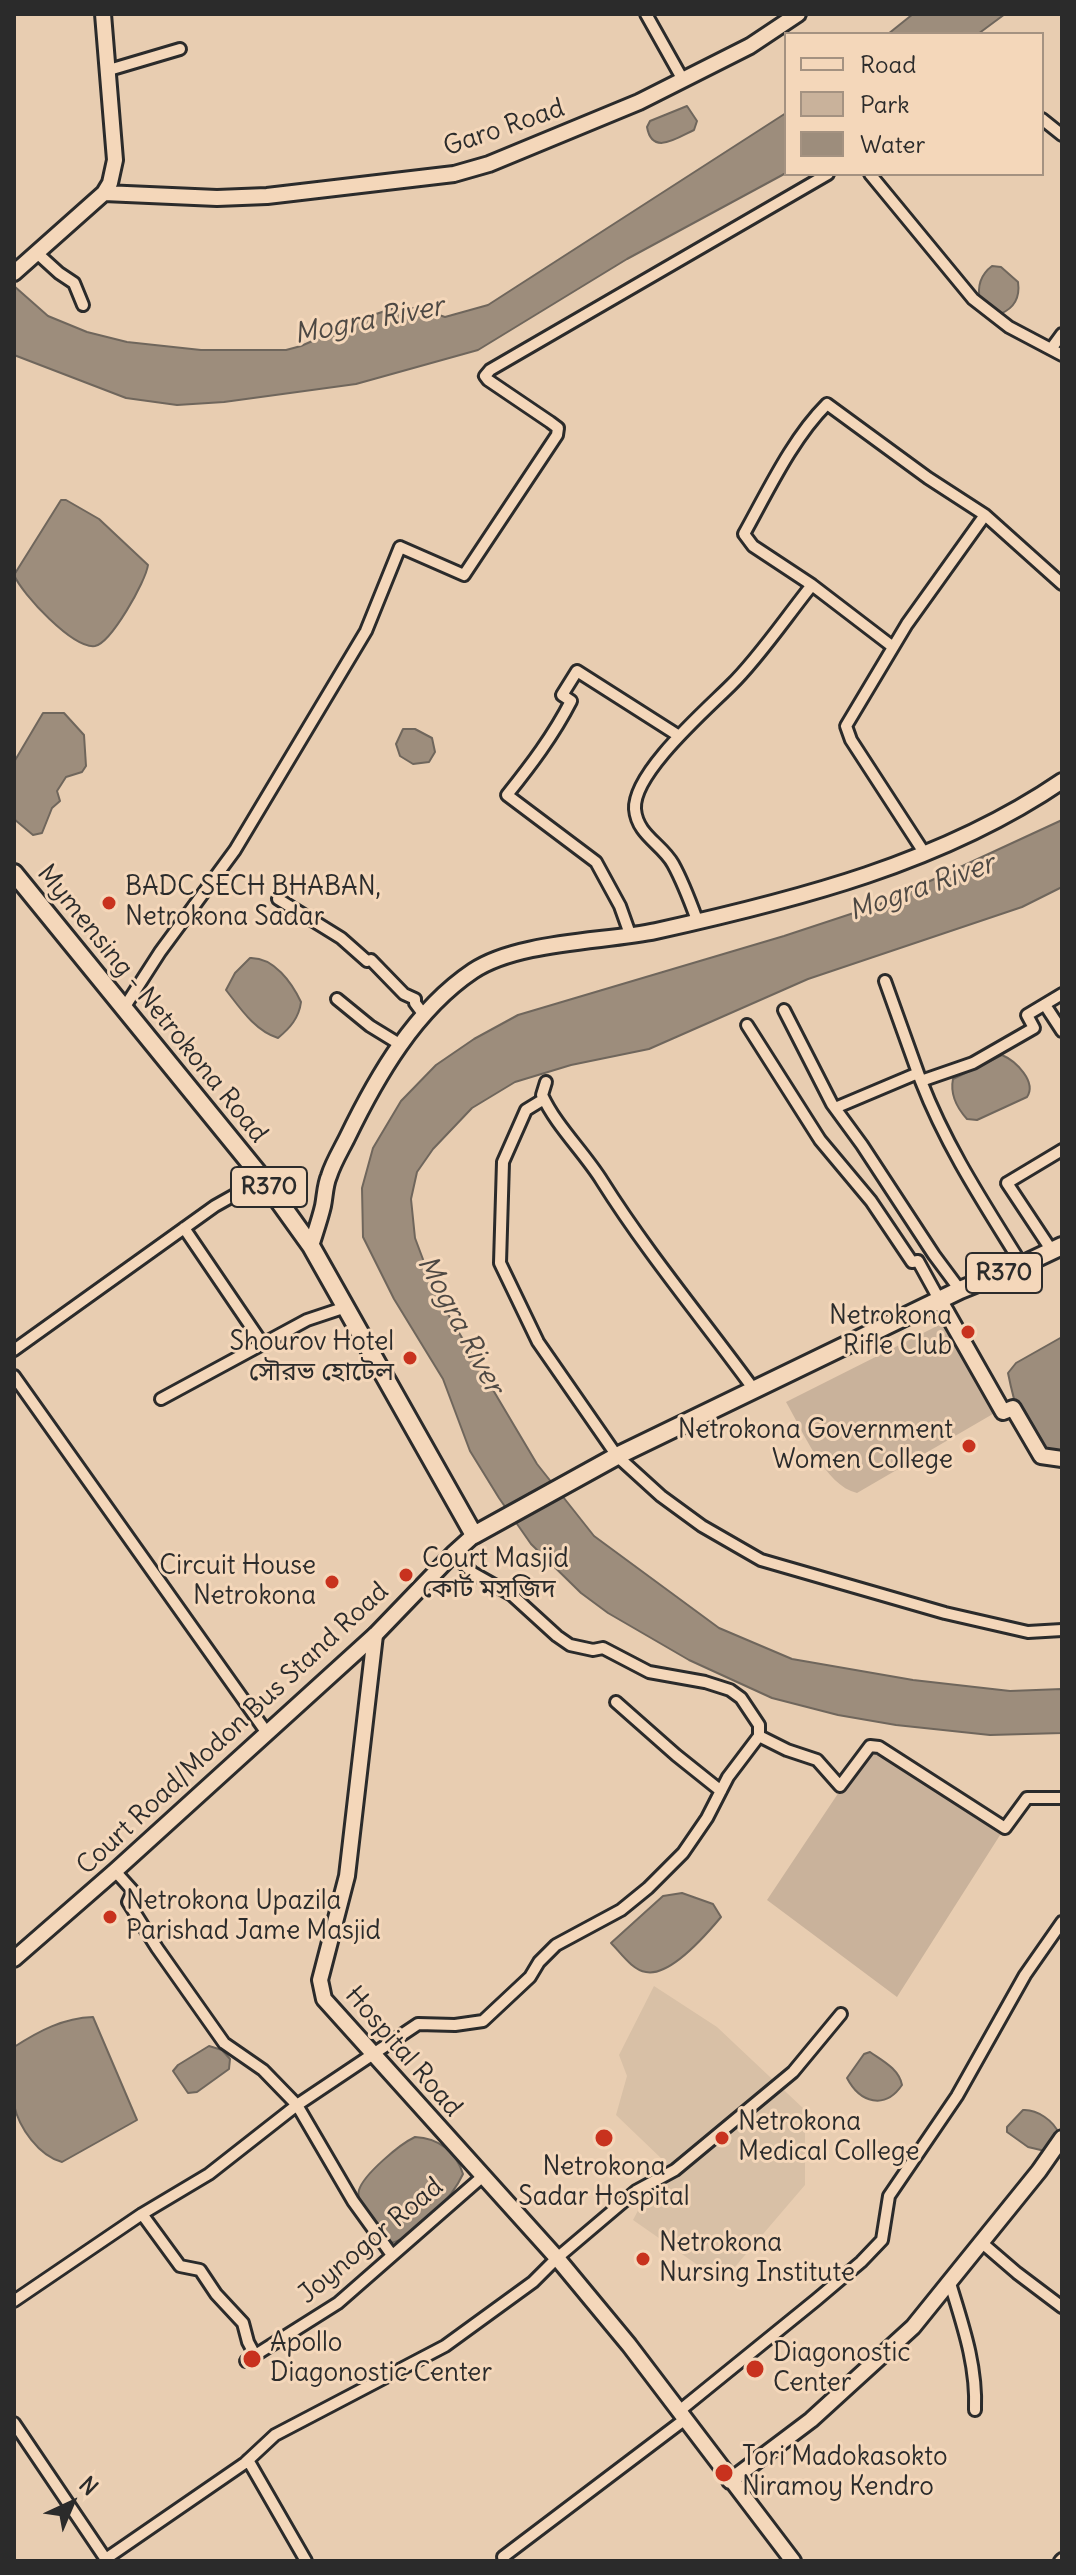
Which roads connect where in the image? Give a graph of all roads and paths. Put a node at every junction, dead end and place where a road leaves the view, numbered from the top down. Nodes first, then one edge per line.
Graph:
1 (103, 14) edge
2 (646, 14) edge
3 (798, 14) edge
4 (180, 49) dead end
5 (109, 70) junction
6 (683, 80) junction
7 (1044, 121) edge
8 (1062, 135) edge
9 (825, 176) edge
10 (872, 176) edge
11 (104, 193) junction
12 (34, 255) junction
13 (14, 273) edge
14 (83, 305) dead end
15 (1062, 334) edge
16 (1051, 349) junction
17 (1062, 355) edge
18 (985, 515) junction
19 (1062, 584) edge
20 (812, 585) junction
21 (893, 647) junction
22 (679, 736) junction
23 (1062, 781) edge
24 (925, 854) junction
25 (14, 873) edge
26 (278, 899) dead end
27 (697, 920) junction
28 (630, 934) junction
29 (885, 981) dead end
30 (1062, 994) edge
31 (337, 999) dead end
32 (1045, 1005) junction
33 (124, 1008) junction
34 (784, 1010) dead end
35 (424, 1015) junction
36 (747, 1025) dead end
37 (1062, 1031) edge
38 (401, 1045) junction
39 (920, 1077) junction
40 (546, 1082) dead end
41 (544, 1099) junction
42 (835, 1108) junction
43 (1062, 1150) edge
44 (263, 1179) junction
45 (184, 1228) junction
46 (311, 1246) junction
47 (1057, 1248) edge
48 (1022, 1265) junction
49 (960, 1290) junction
50 (940, 1301) junction
51 (346, 1307) junction
52 (262, 1343) junction
53 (14, 1350) edge
54 (14, 1376) edge
55 (755, 1391) junction
56 (161, 1399) dead end
57 (612, 1459) junction
58 (1062, 1459) edge
59 (474, 1535) junction
60 (453, 1554) junction
61 (1062, 1630) edge
62 (375, 1635) junction
63 (616, 1702) dead end
64 (267, 1733) junction
65 (759, 1736) junction
66 (721, 1791) junction
67 (1062, 1798) edge
68 (115, 1871) junction
69 (1062, 1922) edge
70 (16, 1953) edge
71 (841, 2014) dead end
72 (374, 2056) junction
73 (297, 2105) junction
74 (1062, 2138) edge
75 (482, 2177) junction
76 (142, 2214) junction
77 (981, 2242) junction
78 (392, 2255) junction
79 (557, 2258) junction
80 (949, 2280) junction
81 (14, 2301) edge
82 (1062, 2307) edge
83 (975, 2410) dead end
84 (681, 2416) junction
85 (14, 2423) edge
86 (248, 2460) junction
87 (730, 2481) junction
88 (503, 2557) dead end
89 (107, 2559) edge
90 (306, 2561) edge
91 (793, 2561) edge

1 - 5 street
2 - 6 street
3 - 6 street, Garo Road
4 - 5 street
5 - 11 street
6 - 11 street, Garo Road
7 - 8 street
9 - 33 street
10 - 16 street
11 - 12 street
12 - 13 street
12 - 14 street
15 - 16 street
16 - 17 street
18 - 19 street
18 - 20 street
18 - 21 street
20 - 21 street
20 - 22 street
21 - 24 street
22 - 27 street
22 - 28 street
23 - 24 street
24 - 27 street
25 - 33 main road, Mymensing - Netrokona Road / R370
26 - 35 street
27 - 28 street
28 - 35 street
29 - 39 street
30 - 32 street
31 - 38 street
32 - 37 street
32 - 39 street
33 - 44 main road, Mymensing - Netrokona Road / R370
34 - 42 street
35 - 38 street
36 - 50 street
38 - 46 street
39 - 42 street
39 - 48 street
40 - 41 street
41 - 55 street
41 - 57 street
42 - 49 street
43 - 47 street
44 - 45 street
44 - 46 main road, Mymensing - Netrokona Road / R370
45 - 52 street
45 - 53 street
46 - 51 main road, Mymensing - Netrokona Road / R370
47 - 48 main road, R370
48 - 49 main road, R370
49 - 50 main road, R370
50 - 55 main road, R370
50 - 58 street
51 - 52 street
51 - 59 main road, Mymensing - Netrokona Road / R370
52 - 56 street
54 - 64 street
55 - 57 main road, R370
57 - 59 main road, R370
57 - 61 street
59 - 60 street, Court Road/Modon Bus Stand Road
60 - 62 street, Court Road/Modon Bus Stand Road
60 - 65 street
62 - 64 street, Court Road/Modon Bus Stand Road
62 - 72 street, Hospital Road
63 - 66 street
64 - 68 street, Court Road/Modon Bus Stand Road
65 - 66 street
65 - 67 street
66 - 72 street
68 - 70 street, Court Road/Modon Bus Stand Road
68 - 73 street
69 - 84 street
71 - 79 street
72 - 73 street
72 - 75 street, Hospital Road
73 - 76 street
73 - 78 street
74 - 77 street
75 - 78 street, Joynogor Road
75 - 79 street, Hospital Road
76 - 78 street, Joynogor Road
76 - 81 street
77 - 80 street
77 - 82 street
79 - 84 street, Hospital Road
79 - 86 street
80 - 83 street
80 - 87 street
84 - 87 street, Hospital Road
84 - 88 street
85 - 89 street
86 - 89 street
86 - 90 street
87 - 91 street, Hospital Road

